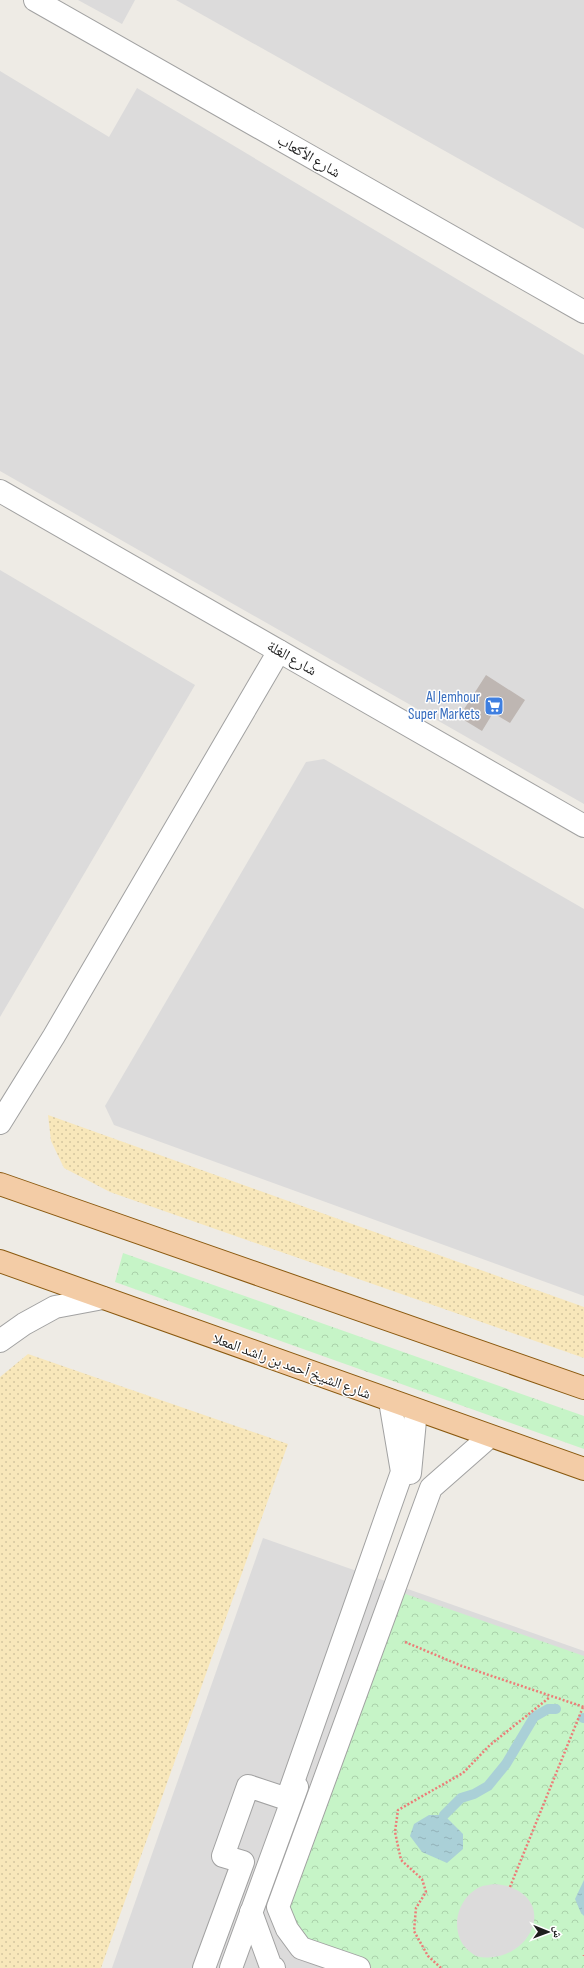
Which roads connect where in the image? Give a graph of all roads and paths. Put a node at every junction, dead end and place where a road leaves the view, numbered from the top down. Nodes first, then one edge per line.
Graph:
1 (35, 0) edge
2 (584, 312) edge
3 (0, 491) edge
4 (279, 651) junction
5 (584, 826) edge
6 (0, 1123) edge
7 (0, 1184) edge
8 (0, 1261) edge
9 (104, 1298) junction
10 (0, 1340) edge
11 (584, 1388) edge
12 (390, 1401) junction
13 (416, 1410) junction
14 (481, 1434) junction
15 (584, 1469) edge
16 (403, 1641) dead end
17 (550, 1697) junction
18 (583, 1707) edge
19 (510, 1887) dead end
20 (251, 1912) junction
21 (288, 1960) edge
22 (204, 1968) edge
23 (231, 1968) edge
24 (274, 1968) edge
25 (335, 1968) edge
26 (359, 1968) edge
27 (441, 1968) edge

1 - 2 street, شارع الأكعاب
3 - 4 street, شارع الغلة
4 - 5 street, شارع الغلة
4 - 6 street
7 - 11 main road
8 - 9 main road, شارع الشيخ أحمد بن راشد المعلا
9 - 10 street
9 - 12 main road, شارع الشيخ أحمد بن راشد المعلا
12 - 13 main road, شارع الشيخ أحمد بن راشد المعلا
12 - 22 street
13 - 14 main road, شارع الشيخ أحمد بن راشد المعلا
13 - 20 street
14 - 15 main road, شارع الشيخ أحمد بن راشد المعلا
14 - 21 street
14 - 26 street
16 - 17 path
17 - 18 path
17 - 27 path
18 - 19 path
20 - 23 street
20 - 24 street
21 - 25 street

